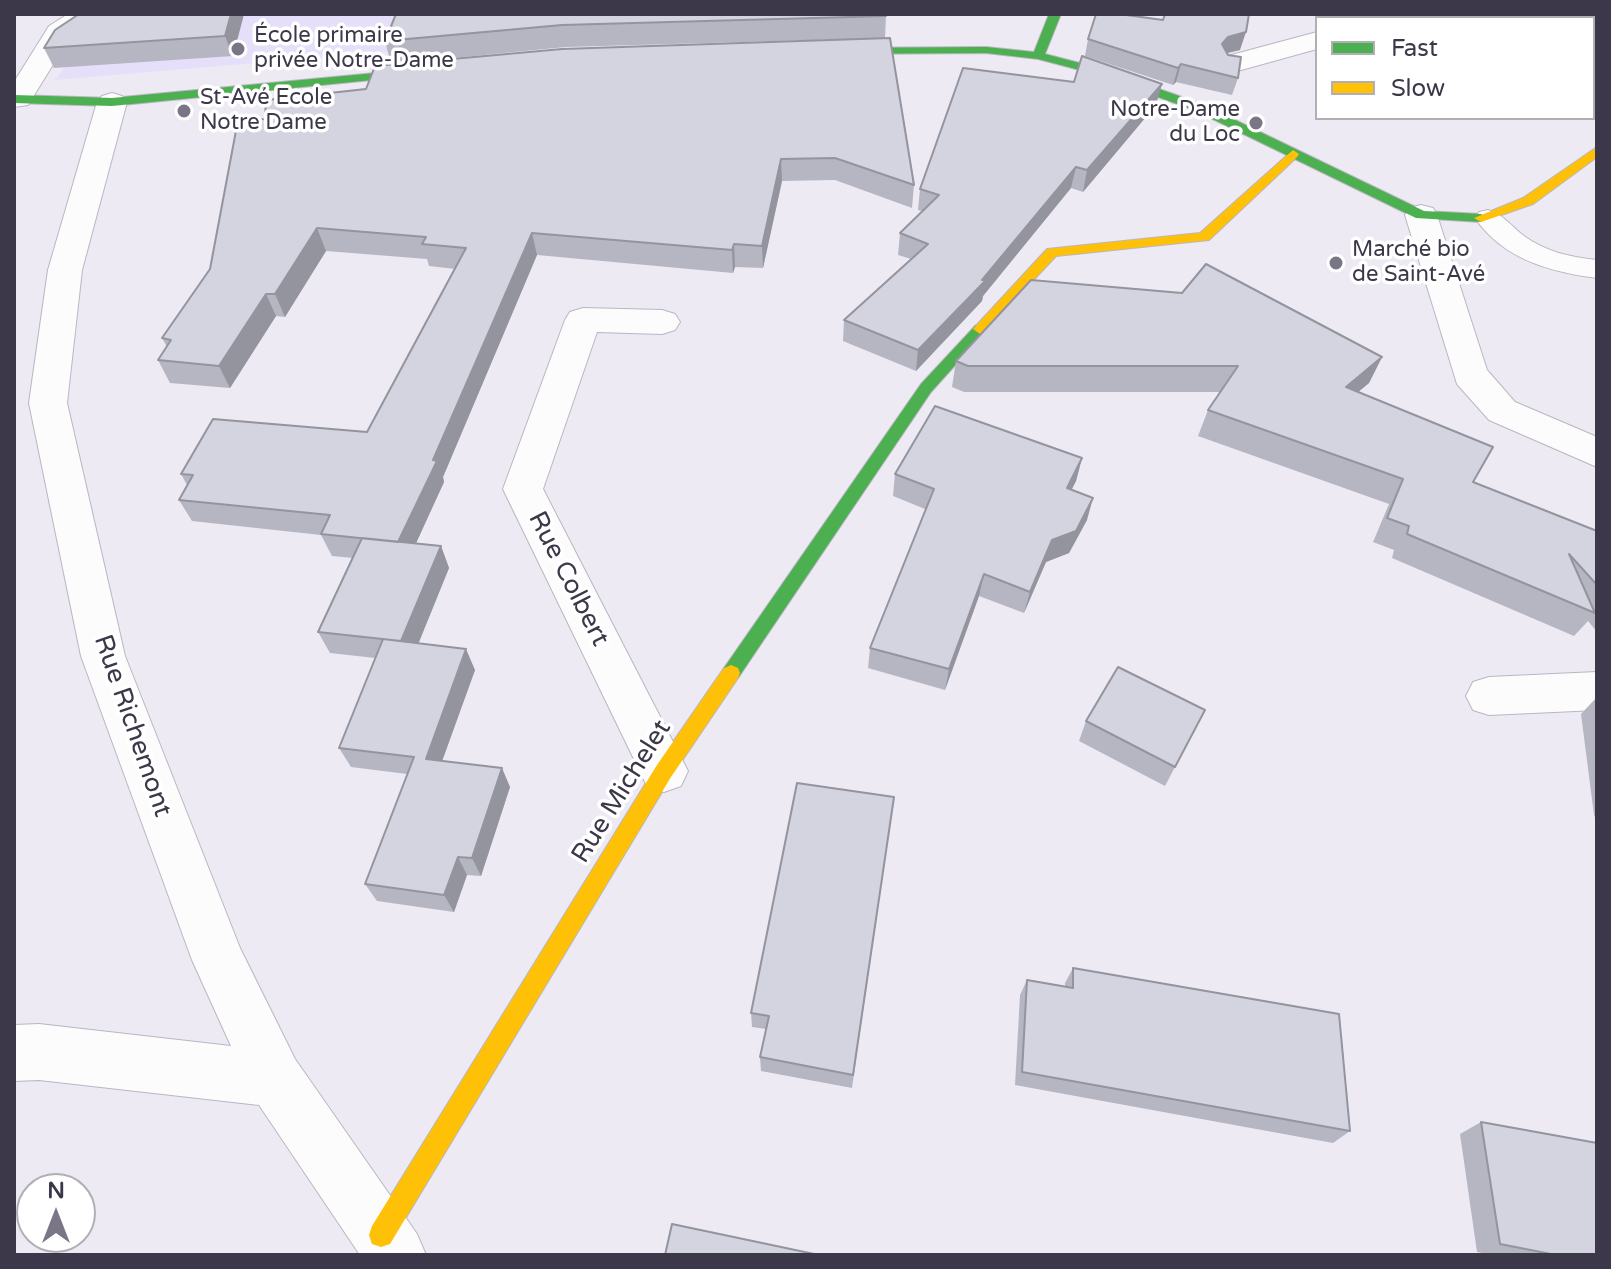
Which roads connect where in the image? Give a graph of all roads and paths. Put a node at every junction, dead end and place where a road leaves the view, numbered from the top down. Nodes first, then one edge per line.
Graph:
1 (87, 14) edge
2 (1055, 14) edge
3 (1315, 41) edge
4 (819, 51) edge
5 (1038, 56) junction
6 (1234, 63) edge
7 (444, 71) edge
8 (16, 99) edge
9 (112, 102) junction
10 (1597, 151) edge
11 (1293, 154) junction
12 (1421, 215) junction
13 (1488, 218) junction
14 (1597, 269) edge
15 (662, 322) dead end
16 (31, 404) edge
17 (1597, 453) edge
18 (1597, 691) edge
19 (1489, 696) dead end
20 (664, 771) junction
21 (14, 1053) edge
22 (275, 1079) junction
23 (388, 1245) edge

1 - 8 street
2 - 5 main road
3 - 6 street
4 - 5 main road
5 - 11 main road
7 - 9 main road
8 - 9 main road
9 - 16 street, Rue Richemont
10 - 13 main road
11 - 12 main road
11 - 20 main road, Rue Michelet
12 - 13 main road
12 - 17 street
13 - 14 lane
15 - 20 street, Rue Colbert
16 - 22 street, Rue Richemont
18 - 19 street
20 - 23 main road, Rue Michelet
21 - 22 street
22 - 23 street, Rue Richemont

